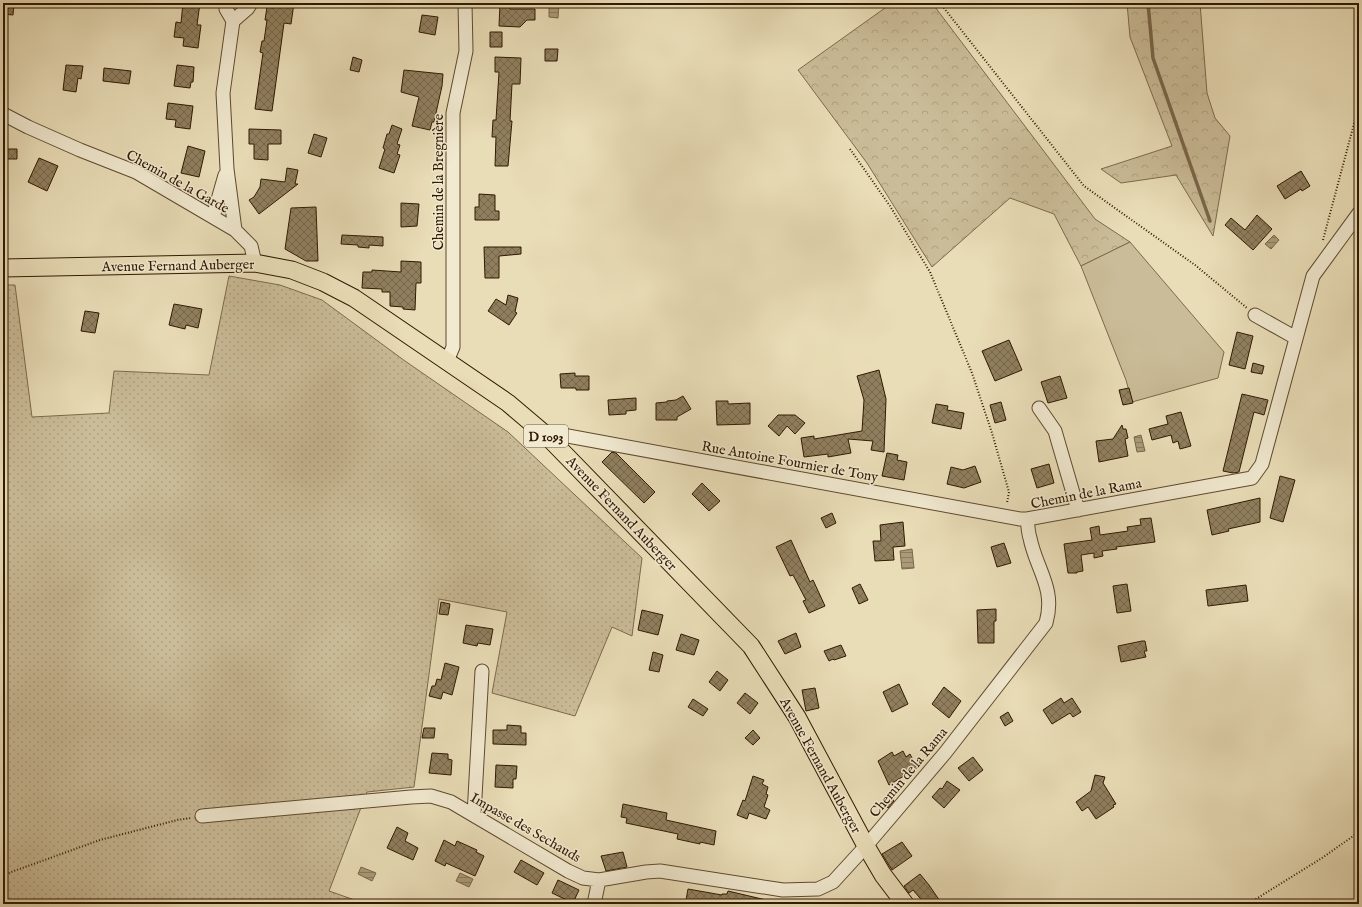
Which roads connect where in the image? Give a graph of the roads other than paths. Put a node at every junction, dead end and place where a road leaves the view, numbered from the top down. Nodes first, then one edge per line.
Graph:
1 (226, 3) edge
2 (251, 3) edge
3 (465, 3) edge
4 (233, 21) junction
5 (3, 114) edge
6 (227, 170) junction
7 (1359, 214) edge
8 (213, 217) junction
9 (235, 230) junction
10 (254, 263) junction
11 (3, 268) edge
12 (1255, 315) road end
13 (1296, 338) junction
14 (447, 361) junction
15 (1039, 408) dead end
16 (547, 436) junction
17 (1078, 510) junction
18 (1027, 519) junction
19 (482, 671) dead end
20 (474, 815) junction
21 (202, 816) road end
22 (866, 846) junction
23 (599, 880) junction
24 (594, 904) edge
25 (905, 904) edge

1 - 4 street
2 - 4 street
3 - 14 street, Chemin de la Bregnière
4 - 6 street
5 - 8 street, Chemin de la Garde
6 - 8 street
6 - 9 street
7 - 13 street, Chemin de la Rama
8 - 9 street, Chemin de la Garde
9 - 10 street, Chemin de la Garde
10 - 11 main road, Avenue Fernand Auberger / D 1093
10 - 14 main road, Avenue Fernand Auberger / D 1093
12 - 13 street
13 - 17 street, Chemin de la Rama
14 - 16 main road, Avenue Fernand Auberger / D 1093
15 - 17 street
16 - 18 street, Rue Antoine Fournier de Tony
16 - 22 main road, Avenue Fernand Auberger / D 1093
17 - 18 street, Chemin de la Rama
18 - 22 street, Chemin de la Rama
19 - 20 street
20 - 21 street, Impasse des Sechauds
20 - 23 street, Impasse des Sechauds
22 - 23 street, Impasse des Sechauds
22 - 25 main road, Avenue Fernand Auberger / D 1093
23 - 24 street

